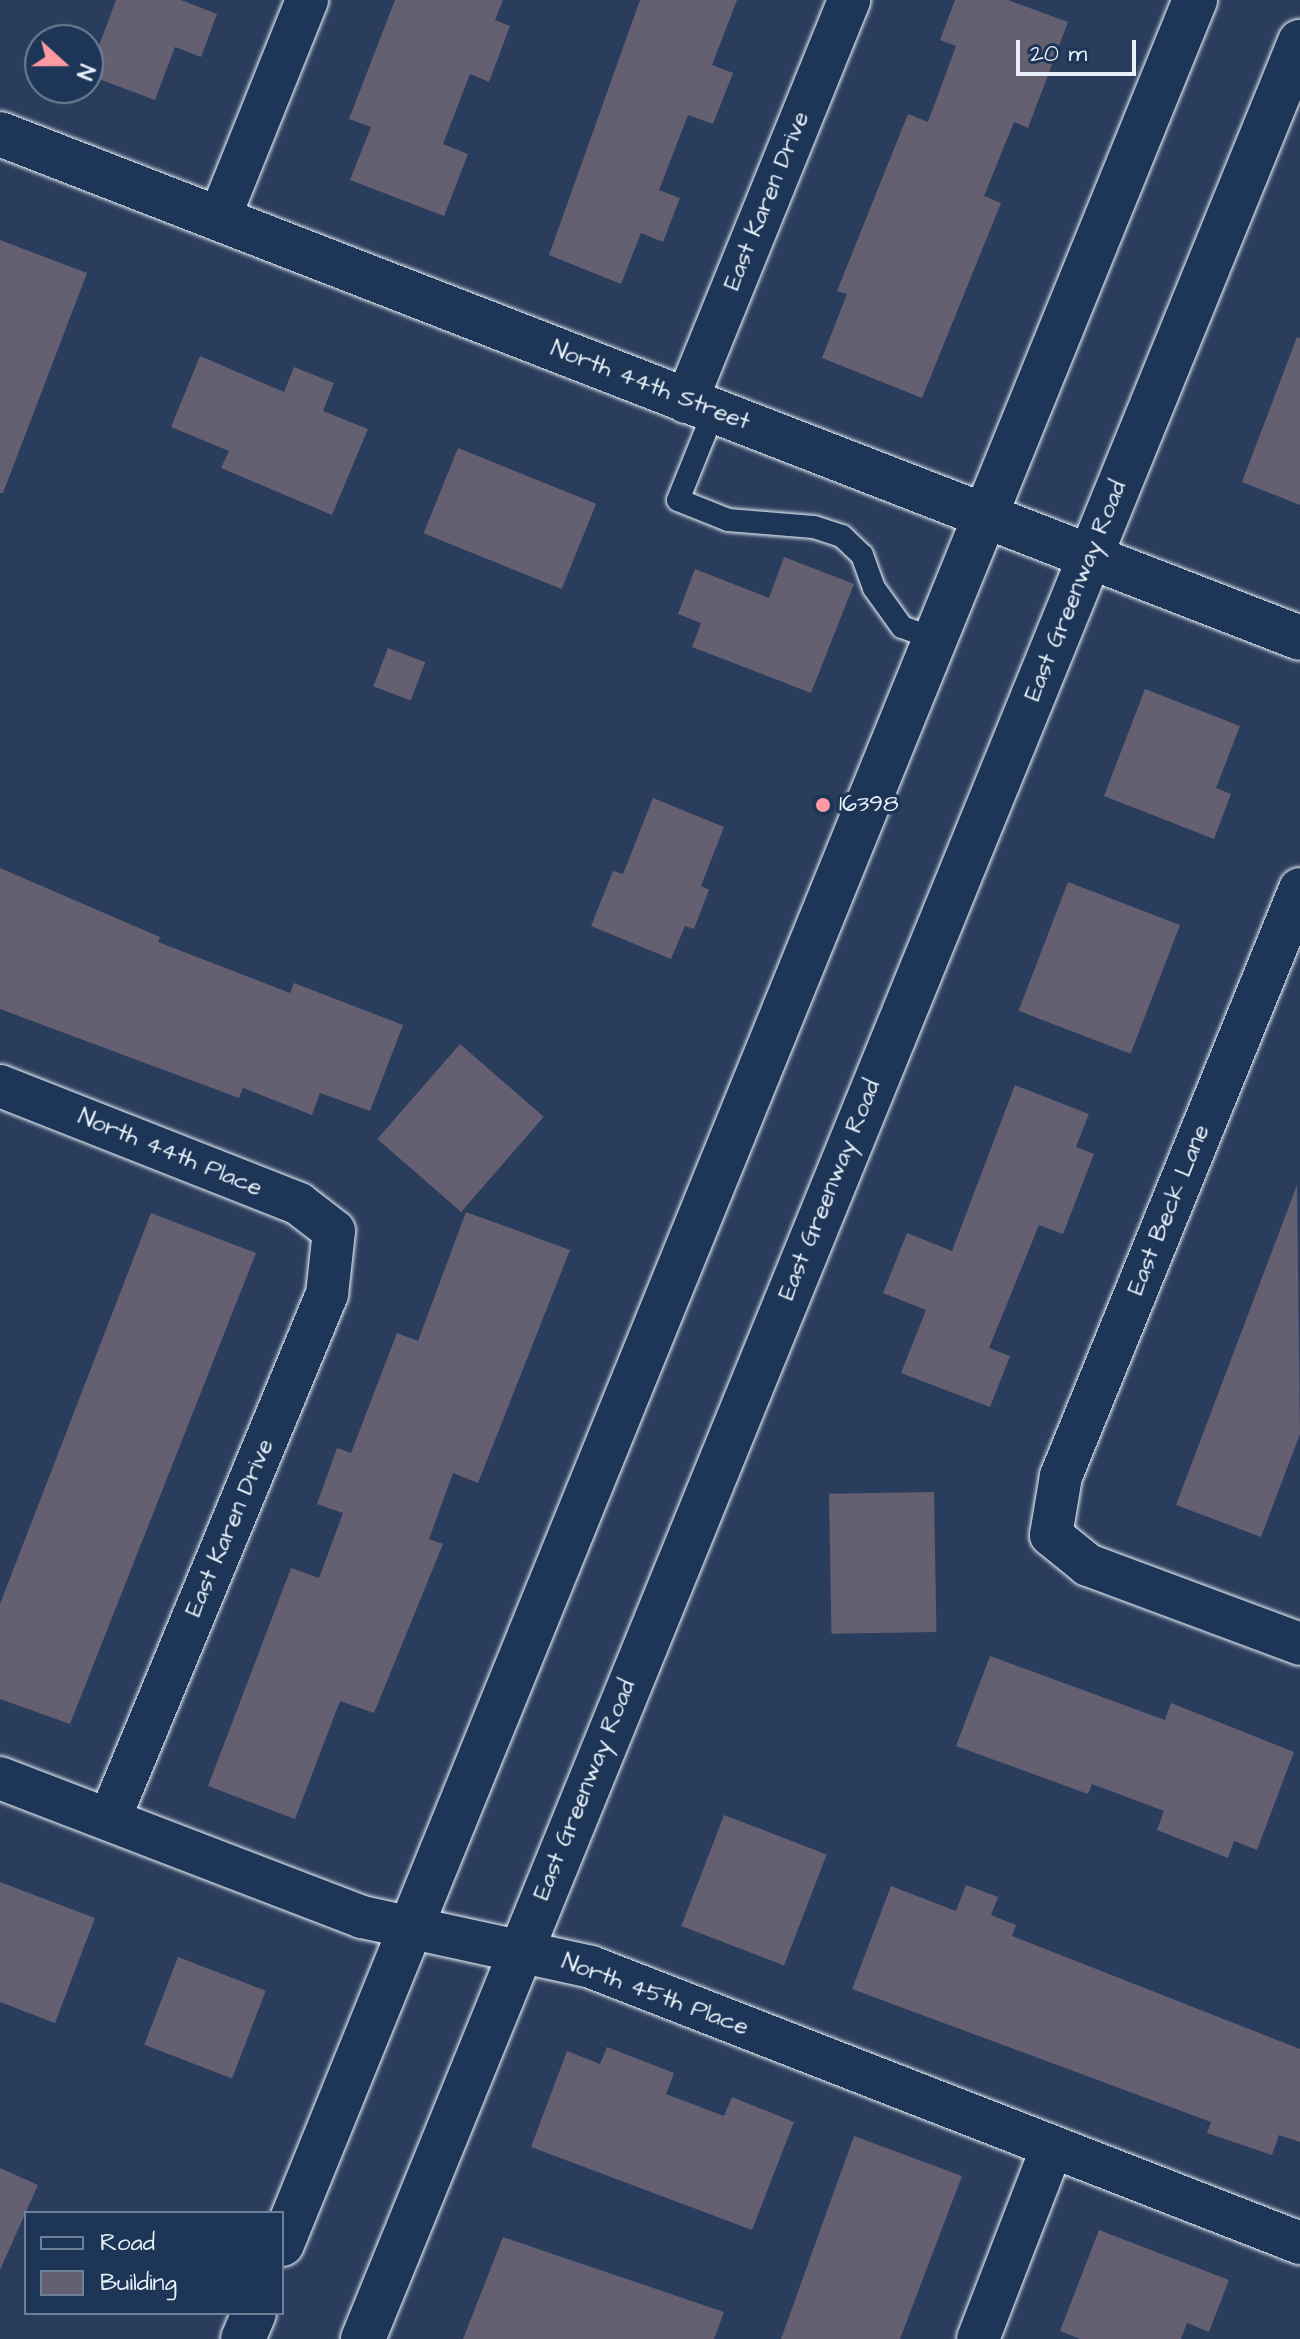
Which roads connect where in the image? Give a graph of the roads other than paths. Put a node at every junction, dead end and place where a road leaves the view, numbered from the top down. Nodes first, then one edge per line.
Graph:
1 (307, 0) edge
2 (849, 0) edge
3 (1195, 0) edge
4 (1300, 42) edge
5 (0, 134) edge
6 (219, 219) junction
7 (700, 406) junction
8 (985, 515) junction
9 (1089, 556) junction
10 (1300, 638) edge
11 (935, 639) junction
12 (1300, 889) edge
13 (0, 1086) edge
14 (334, 1231) joint
15 (1300, 1644) edge
16 (0, 1778) edge
17 (109, 1820) junction
18 (412, 1924) junction
19 (519, 1950) junction
20 (1052, 2147) junction
21 (284, 2239) edge
22 (1300, 2243) edge
23 (253, 2315) edge
24 (243, 2339) edge
25 (363, 2339) edge
26 (978, 2339) edge

1 - 6 street
2 - 7 street, East Karen Drive
3 - 8 main road
4 - 9 main road, East Greenway Road
5 - 6 main road, North 44th Street
6 - 7 main road, North 44th Street
7 - 8 main road, North 44th Street
7 - 11 lane
8 - 9 main road, North 44th Street
8 - 11 main road
9 - 10 main road, North 44th Street
9 - 19 main road, East Greenway Road
11 - 18 main road
12 - 15 street, East Beck Lane
13 - 14 street, North 44th Place
14 - 17 street, East Karen Drive
16 - 17 street, North 45th Place
17 - 18 street, North 45th Place
18 - 19 street, North 45th Place
18 - 21 main road
19 - 20 street, North 45th Place
19 - 25 main road, East Greenway Road
20 - 22 street, North 45th Place
20 - 26 street
23 - 24 main road

